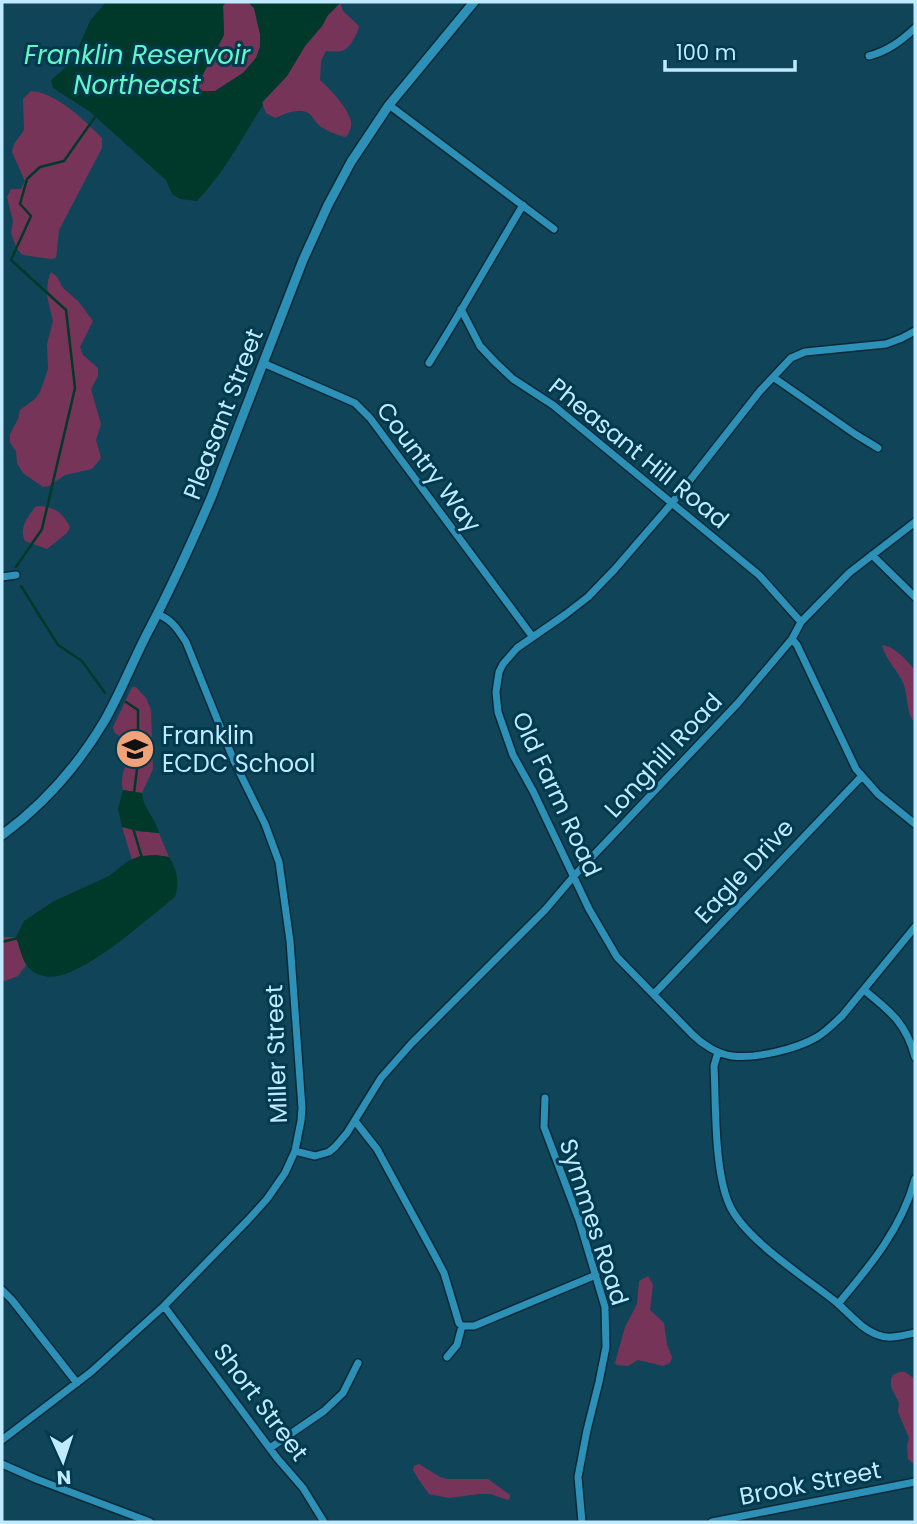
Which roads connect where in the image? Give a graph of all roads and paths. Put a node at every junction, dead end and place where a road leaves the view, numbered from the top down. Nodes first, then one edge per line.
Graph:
1 (474, 2) edge
2 (915, 28) edge
3 (869, 56) dead end
4 (389, 106) junction
5 (523, 205) junction
6 (554, 229) dead end
7 (461, 309) junction
8 (915, 331) edge
9 (263, 363) junction
10 (429, 363) dead end
11 (773, 377) junction
12 (878, 447) dead end
13 (672, 503) junction
14 (915, 522) edge
15 (872, 555) junction
16 (16, 575) dead end
17 (2, 577) edge
18 (915, 597) edge
19 (158, 614) junction
20 (801, 622) junction
21 (532, 636) junction
22 (792, 639) junction
23 (862, 776) junction
24 (915, 824) edge
25 (2, 835) edge
26 (574, 876) junction
27 (915, 927) edge
28 (864, 990) junction
29 (654, 994) junction
30 (718, 1052) junction
31 (915, 1057) edge
32 (545, 1098) dead end
33 (355, 1121) junction
34 (295, 1151) junction
35 (915, 1179) edge
36 (596, 1275) junction
37 (2, 1290) edge
38 (838, 1304) junction
39 (164, 1306) junction
40 (460, 1324) junction
41 (913, 1333) edge
42 (447, 1356) dead end
43 (359, 1363) dead end
44 (77, 1383) junction
45 (2, 1440) edge
46 (270, 1448) junction
47 (2, 1464) edge
48 (915, 1482) edge
49 (150, 1522) edge
50 (324, 1522) edge
51 (582, 1522) edge
52 (712, 1522) edge

1 - 4 street, Pleasant Street
2 - 3 street
4 - 5 street
4 - 9 street, Pleasant Street
5 - 6 street
5 - 7 street
7 - 10 street
7 - 13 street, Pheasant Hill Road
8 - 11 street, Old Farm Road
9 - 19 street, Pleasant Street
9 - 21 street, Country Way
11 - 12 street
11 - 13 street, Old Farm Road
13 - 20 street, Pheasant Hill Road
13 - 21 street, Old Farm Road
14 - 15 street, Longhill Road
15 - 18 street
15 - 20 street, Longhill Road
16 - 17 street
19 - 25 street, Pleasant Street
19 - 34 street, Miller Street
20 - 22 street, Longhill Road
21 - 26 street, Old Farm Road
22 - 23 street
22 - 26 street, Longhill Road
23 - 24 street
23 - 29 street, Eagle Drive
26 - 29 street, Old Farm Road
26 - 33 street, Longhill Road
27 - 28 street
28 - 30 street
28 - 31 street
29 - 30 street, Old Farm Road
30 - 38 street
32 - 36 street, Symmes Road
33 - 34 street, Longhill Road
33 - 40 street
34 - 39 street, Miller Street
35 - 38 street
36 - 40 street
36 - 51 street, Symmes Road
37 - 44 street
38 - 41 street
39 - 44 street, Miller Street
39 - 46 street, Short Street
40 - 42 street
43 - 46 street
44 - 45 street, Miller Street
46 - 50 street, Short Street
47 - 49 street
48 - 52 street, Brook Street

